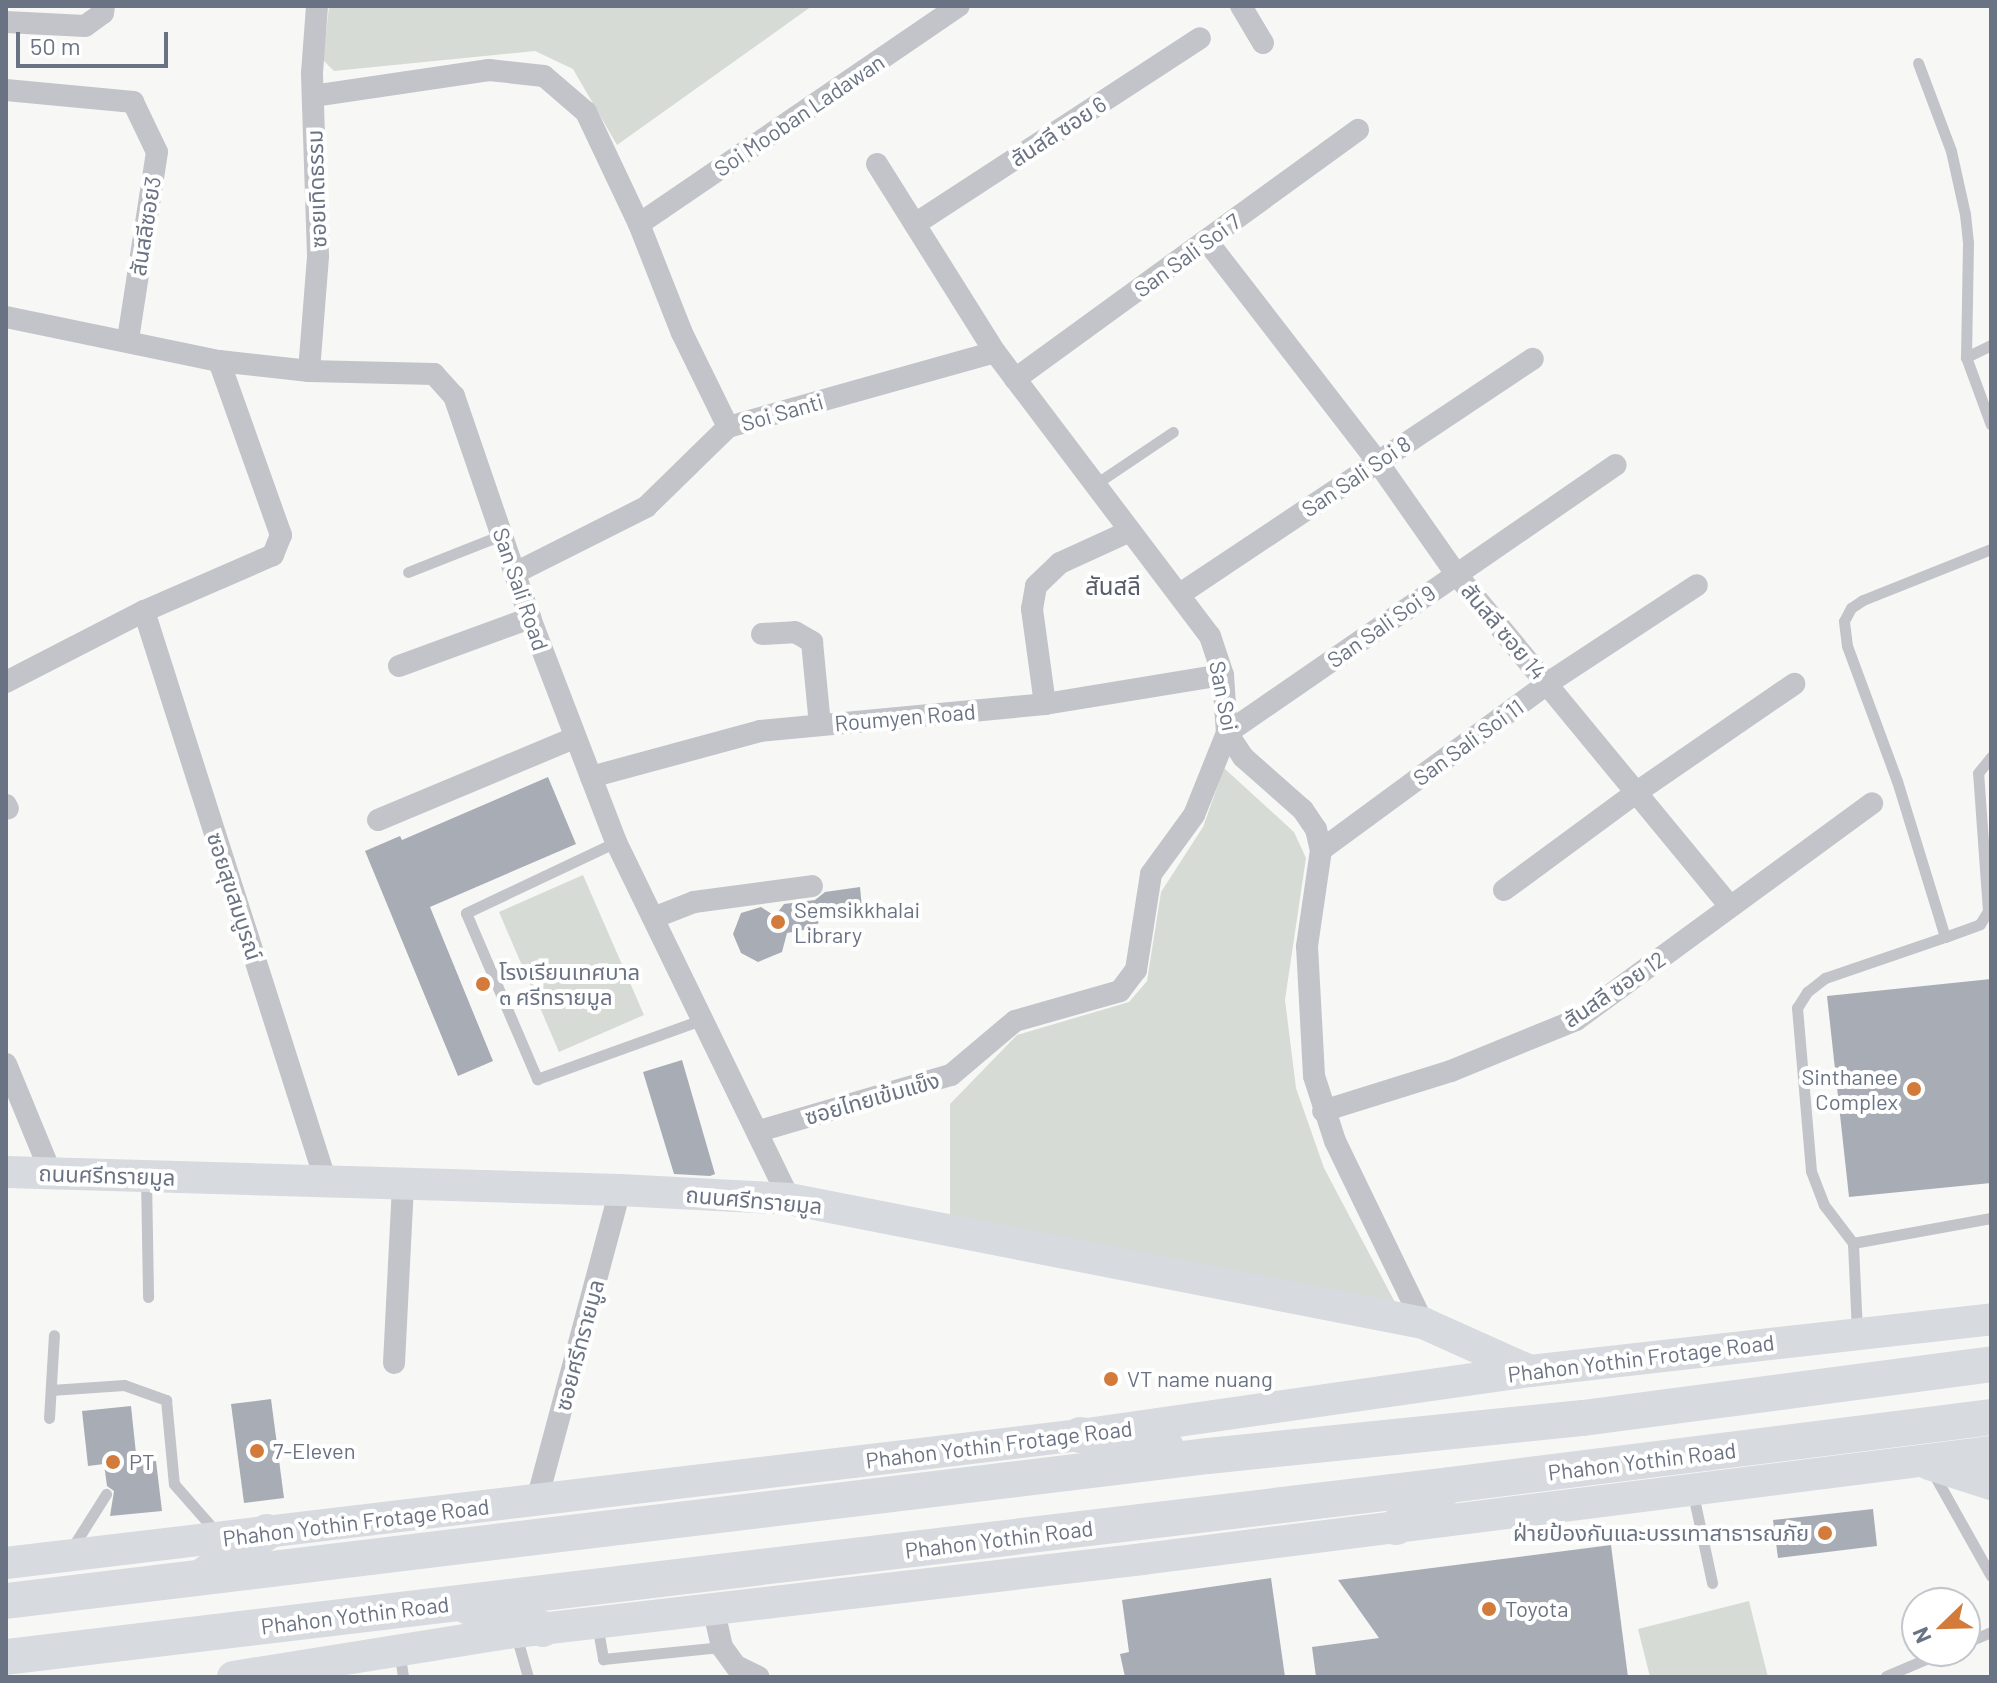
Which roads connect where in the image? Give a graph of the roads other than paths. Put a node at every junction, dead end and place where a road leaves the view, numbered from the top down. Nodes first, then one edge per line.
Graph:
1 (104, 6) edge
2 (317, 6) edge
3 (959, 6) edge
4 (1241, 6) edge
5 (6, 22) edge
6 (1200, 38) dead end
7 (1263, 43) dead end
8 (1918, 63) dead end
9 (6, 90) edge
10 (313, 96) junction
11 (1358, 130) dead end
12 (877, 164) dead end
13 (639, 224) junction
14 (915, 224) junction
15 (1207, 241) junction
16 (6, 317) edge
17 (128, 340) junction
18 (1991, 345) edge
19 (995, 352) junction
20 (1966, 357) junction
21 (1533, 359) dead end
22 (219, 361) junction
23 (309, 371) junction
24 (1015, 379) junction
25 (1991, 425) edge
26 (728, 427) junction
27 (1173, 432) dead end
28 (1377, 461) junction
29 (1615, 465) dead end
30 (1093, 486) junction
31 (1130, 531) junction
32 (502, 535) junction
33 (1991, 549) edge
34 (408, 572) dead end
35 (515, 573) junction
36 (1456, 574) junction
37 (1697, 585) dead end
38 (1180, 594) junction
39 (144, 611) junction
40 (530, 618) junction
41 (762, 634) dead end
42 (399, 666) dead end
43 (1223, 675) junction
44 (6, 682) edge
45 (1548, 683) junction
46 (1794, 684) dead end
47 (1045, 704) junction
48 (820, 725) junction
49 (1227, 733) junction
50 (574, 738) junction
51 (1991, 757) edge
52 (591, 777) junction
53 (1637, 792) junction
54 (1872, 803) dead end
55 (378, 820) dead end
56 (616, 842) junction
57 (1321, 850) junction
58 (812, 886) dead end
59 (1504, 890) dead end
60 (1730, 906) junction
61 (653, 918) junction
62 (1945, 937) junction
63 (701, 1020) junction
64 (6, 1064) edge
65 (1323, 1111) junction
66 (759, 1131) junction
67 (6, 1172) edge
68 (51, 1173) junction
69 (146, 1176) junction
70 (326, 1182) junction
71 (403, 1184) junction
72 (620, 1190) junction
73 (789, 1199) junction
74 (1991, 1218) edge
75 (1853, 1243) junction
76 (148, 1297) dead end
77 (1991, 1319) edge
78 (1423, 1323) junction
79 (1857, 1332) junction
80 (54, 1335) dead end
81 (394, 1363) dead end
82 (1991, 1364) edge
83 (1530, 1371) junction
84 (1928, 1372) junction
85 (51, 1390) junction
86 (1991, 1417) edge
87 (49, 1418) dead end
88 (1935, 1423) junction
89 (1080, 1435) junction
90 (1991, 1452) edge
91 (1208, 1456) junction
92 (1924, 1462) junction
93 (1991, 1484) edge
94 (1450, 1485) junction
95 (1692, 1489) junction
96 (106, 1494) dead end
97 (537, 1500) junction
98 (1396, 1527) junction
99 (267, 1532) junction
100 (221, 1537) junction
101 (67, 1556) junction
102 (6, 1563) edge
103 (1991, 1576) edge
104 (197, 1580) junction
105 (1712, 1583) dead end
106 (6, 1601) edge
107 (456, 1603) junction
108 (713, 1607) junction
109 (597, 1624) junction
110 (529, 1631) junction
111 (722, 1647) junction
112 (85, 1648) junction
113 (6, 1657) edge
114 (401, 1664) edge
115 (1907, 1667) edge
116 (1886, 1676) edge
117 (49, 1677) edge
118 (233, 1677) edge
119 (528, 1677) edge
120 (759, 1677) edge

1 - 5 street
2 - 10 street, ซอยเทิดธรรม
3 - 13 street, Soi Mooban Ladawan
4 - 7 street
6 - 14 street, สันสลี ซอย 6
8 - 20 lane
9 - 17 street, สันสลีซอย3
10 - 13 street
10 - 23 street, ซอยเทิดธรรม
11 - 15 street, San Sali Soi 7
12 - 14 street, San Soi
13 - 26 street
14 - 19 street, San Soi
15 - 24 street, San Sali Soi 7
15 - 28 street, สันสลี ซอย 14
16 - 17 street, San Sali Road
17 - 22 street, San Sali Road
18 - 20 lane
19 - 24 street, San Soi
19 - 26 street, Soi Santi
20 - 25 lane
21 - 28 street, San Sali Soi 8
22 - 23 street, San Sali Road
22 - 39 street
23 - 32 street, San Sali Road
24 - 30 street, San Soi
26 - 35 street, Soi Santi
27 - 30 lane
28 - 36 street, สันสลี ซอย 14
28 - 38 street, San Sali Soi 8
29 - 36 street, San Sali Soi 9
30 - 31 street, San Soi
31 - 38 street, San Soi
31 - 47 street
32 - 34 lane
32 - 35 street, San Sali Road
33 - 62 lane
35 - 40 street, San Sali Road
36 - 45 street, สันสลี ซอย 14
36 - 49 street, San Sali Soi 9
37 - 45 street, San Sali Soi 11
38 - 43 street, San Soi
39 - 44 street
39 - 70 street, ซอยสุขสมบูรณ์
40 - 42 street
40 - 50 street, San Sali Road
41 - 48 street
43 - 47 street, Roumyen Road
43 - 49 street, San Soi
45 - 53 street, สันสลี ซอย 14
45 - 57 street, San Sali Soi 11
46 - 53 street
47 - 48 street, Roumyen Road
48 - 52 street, Roumyen Road
49 - 57 street, San Soi
49 - 66 street, ซอยไทยเข้มแข็ง
50 - 52 street, San Sali Road
50 - 55 street
51 - 62 lane
52 - 56 street, San Sali Road
53 - 59 street
53 - 60 street, สันสลี ซอย 14
54 - 60 street, สันสลี ซอย 12
56 - 61 street, San Sali Road
56 - 63 lane
57 - 65 street
58 - 61 street
60 - 65 street, สันสลี ซอย 12
61 - 63 street, San Sali Road
62 - 75 lane
63 - 66 street, San Sali Road
64 - 68 street
65 - 78 street
66 - 73 street, San Sali Road
67 - 68 main road, ถนนศรีทรายมูล
68 - 69 main road, ถนนศรีทรายมูล
69 - 70 main road, ถนนศรีทรายมูล
69 - 76 lane
70 - 71 main road, ถนนศรีทรายมูล
71 - 72 main road, ถนนศรีทรายมูล
71 - 81 street
72 - 73 main road, ถนนศรีทรายมูล
72 - 97 street, ซอยศรีทรายมูล
73 - 78 main road, ถนนศรีทรายมูล
74 - 75 lane
75 - 79 lane
77 - 79 main road, Phahon Yothin Frotage Road
78 - 83 main road, ถนนศรีทรายมูล
79 - 83 main road, Phahon Yothin Frotage Road
80 - 85 lane
82 - 84 main road
83 - 89 main road, Phahon Yothin Frotage Road
84 - 88 main road
84 - 91 main road
85 - 87 lane
85 - 100 lane
86 - 88 main road, Phahon Yothin Road
88 - 94 main road, Phahon Yothin Road
89 - 91 main road
89 - 97 main road, Phahon Yothin Frotage Road
90 - 92 main road
91 - 104 main road
92 - 93 main road
92 - 95 main road
92 - 103 lane
94 - 98 main road
94 - 107 main road, Phahon Yothin Road
95 - 98 main road
95 - 105 lane
96 - 101 lane
97 - 99 main road, Phahon Yothin Frotage Road
98 - 108 main road
99 - 100 main road, Phahon Yothin Frotage Road
99 - 104 main road
100 - 101 main road, Phahon Yothin Frotage Road
101 - 102 main road, Phahon Yothin Frotage Road
104 - 106 main road
107 - 110 main road
107 - 112 main road, Phahon Yothin Road
108 - 109 main road
108 - 111 street
109 - 110 main road
109 - 111 lane
110 - 114 main road
110 - 119 lane
111 - 120 street
112 - 113 main road, Phahon Yothin Road
112 - 117 main road
114 - 118 main road
115 - 116 lane

